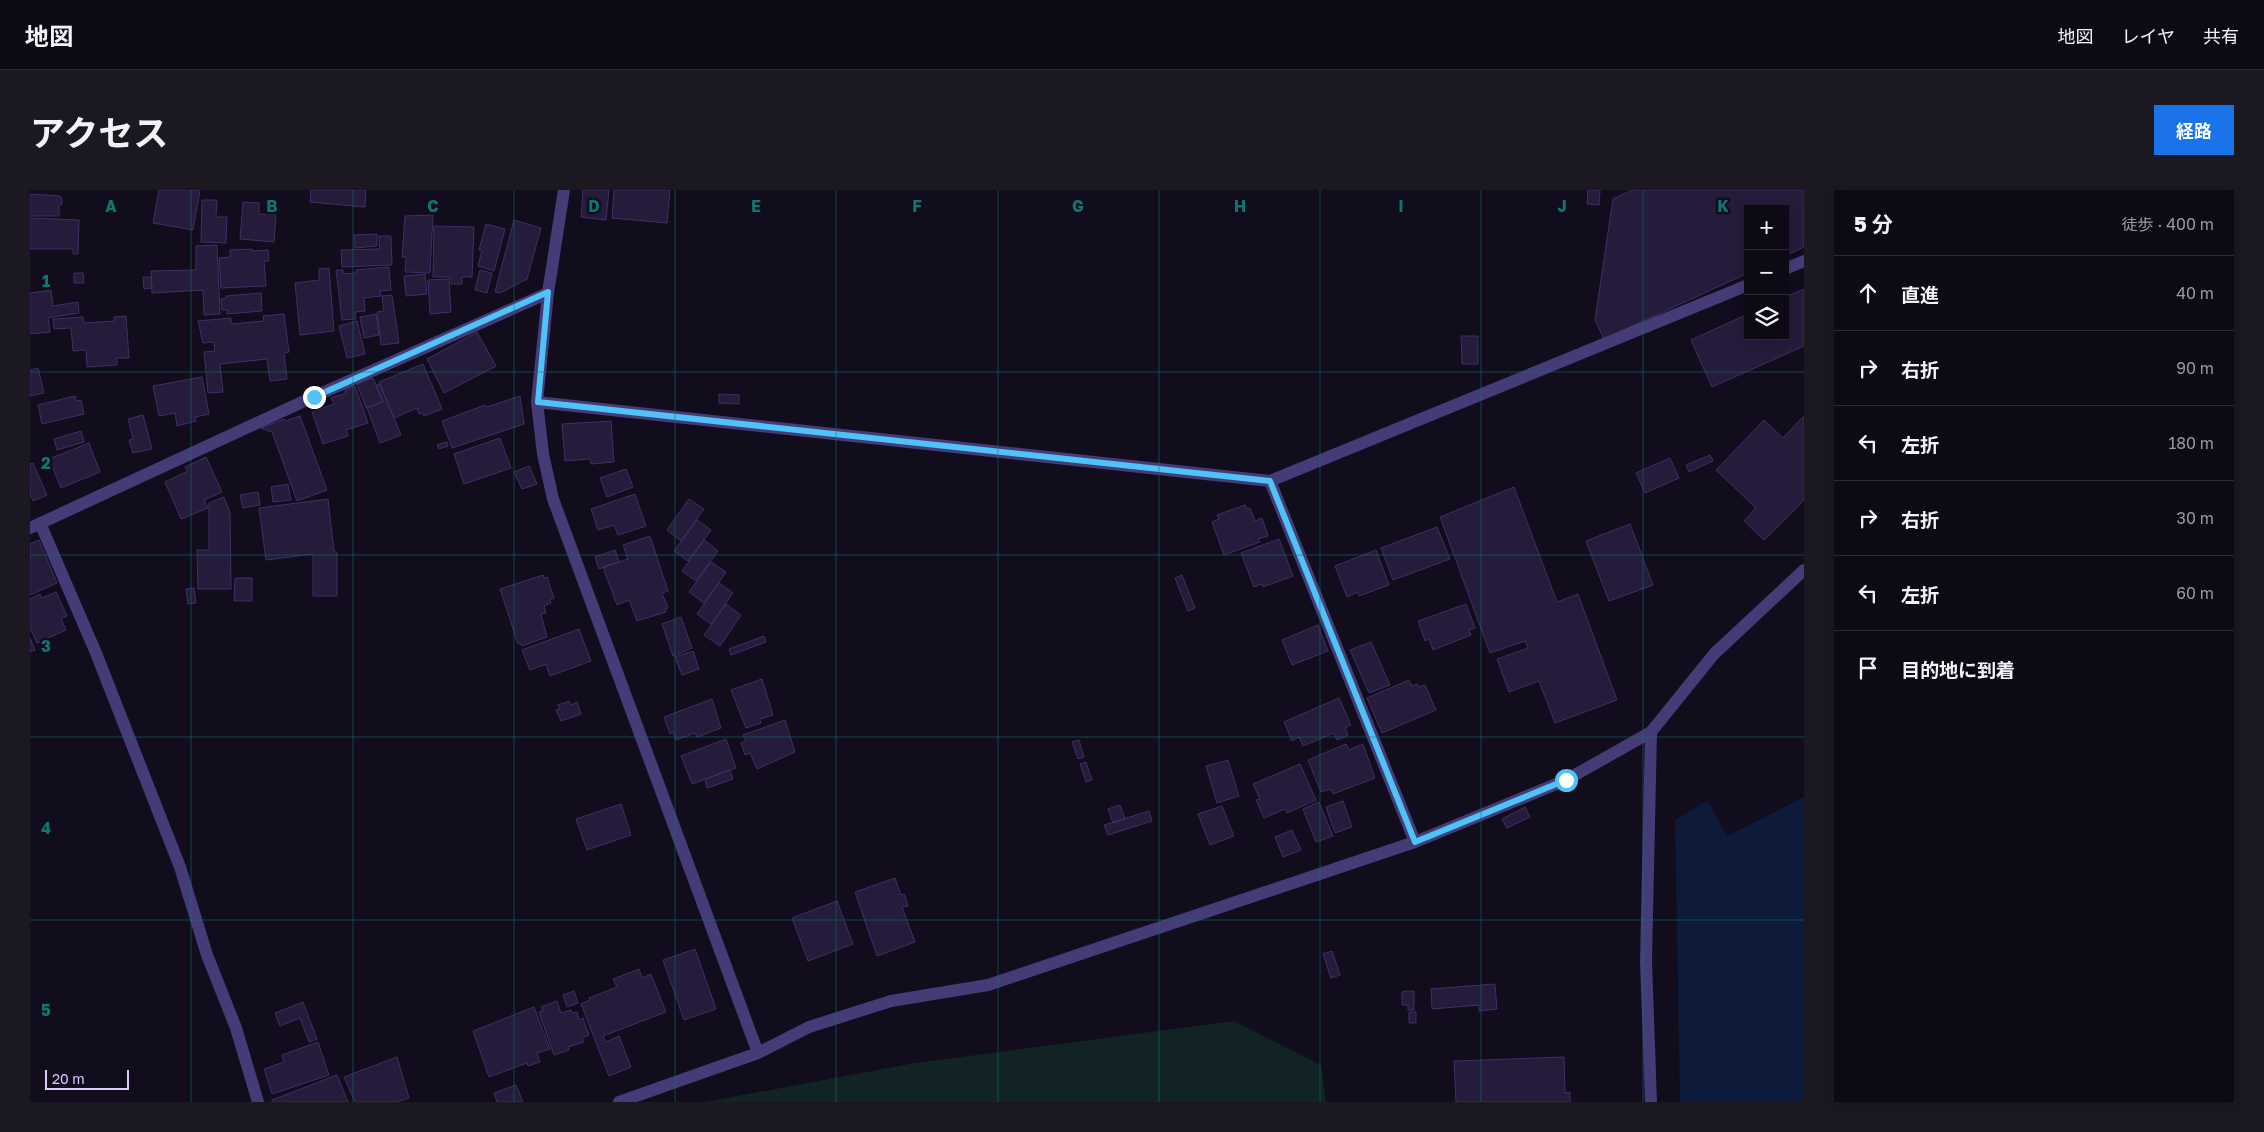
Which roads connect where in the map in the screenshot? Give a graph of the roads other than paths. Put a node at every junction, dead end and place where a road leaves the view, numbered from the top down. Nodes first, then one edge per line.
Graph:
1 (564, 190) edge
2 (1804, 261) edge
3 (1789, 267) edge
4 (1744, 287) edge
5 (548, 292) junction
6 (538, 402) junction
7 (1270, 481) junction
8 (35, 525) edge
9 (1804, 570) edge
10 (1651, 732) junction
11 (1415, 842) junction
12 (758, 1053) junction
13 (258, 1102) edge
14 (619, 1102) edge
15 (1651, 1102) edge

1 - 5 street
2 - 3 street
4 - 7 street
5 - 6 street
5 - 8 street
6 - 7 street
6 - 12 street
7 - 11 street
8 - 13 street
9 - 10 street
10 - 11 street
10 - 15 street
11 - 12 street
12 - 14 street

